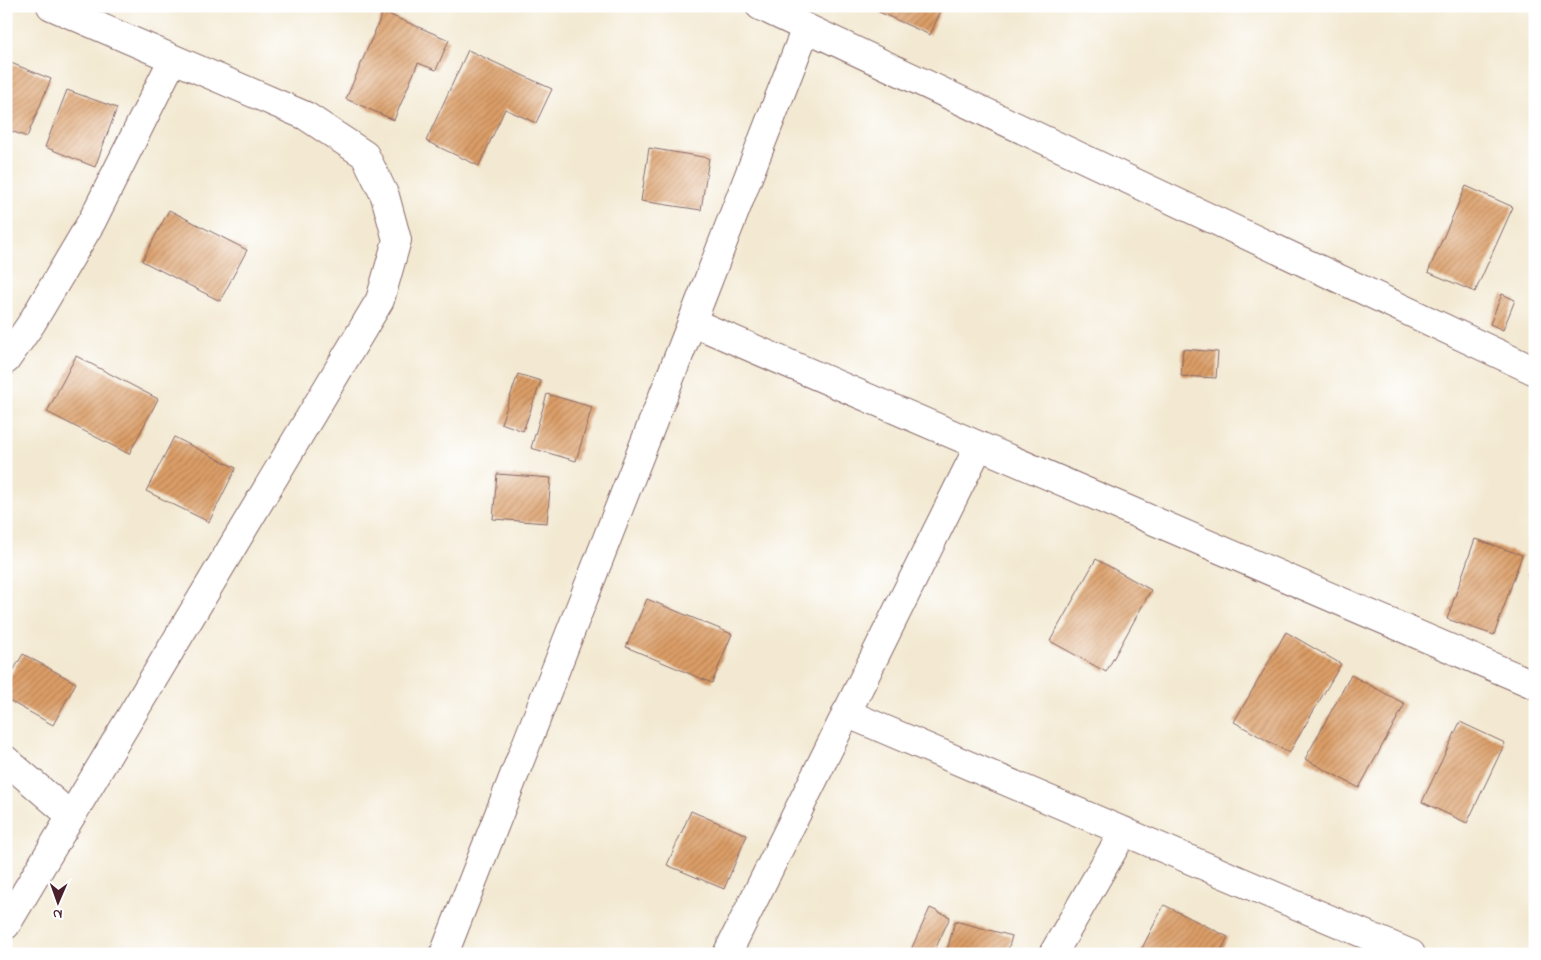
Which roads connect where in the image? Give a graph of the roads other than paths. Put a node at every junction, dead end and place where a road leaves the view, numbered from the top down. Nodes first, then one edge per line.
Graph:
1 (51, 6) edge
2 (760, 6) edge
3 (806, 28) junction
4 (173, 59) junction
5 (692, 322) junction
6 (6, 360) edge
7 (1535, 371) edge
8 (979, 446) junction
9 (1535, 685) edge
10 (846, 713) junction
11 (6, 760) edge
12 (71, 816) junction
13 (1124, 831) junction
14 (6, 925) edge
15 (1402, 952) edge
16 (444, 954) edge
17 (727, 954) edge
18 (1053, 954) edge

1 - 4 street
2 - 3 street
3 - 5 street
3 - 7 street
4 - 6 street
4 - 12 street
5 - 8 street
5 - 16 street
8 - 9 street
8 - 10 street
10 - 13 street
10 - 17 street
11 - 12 street
12 - 14 street
13 - 15 street
13 - 18 street

